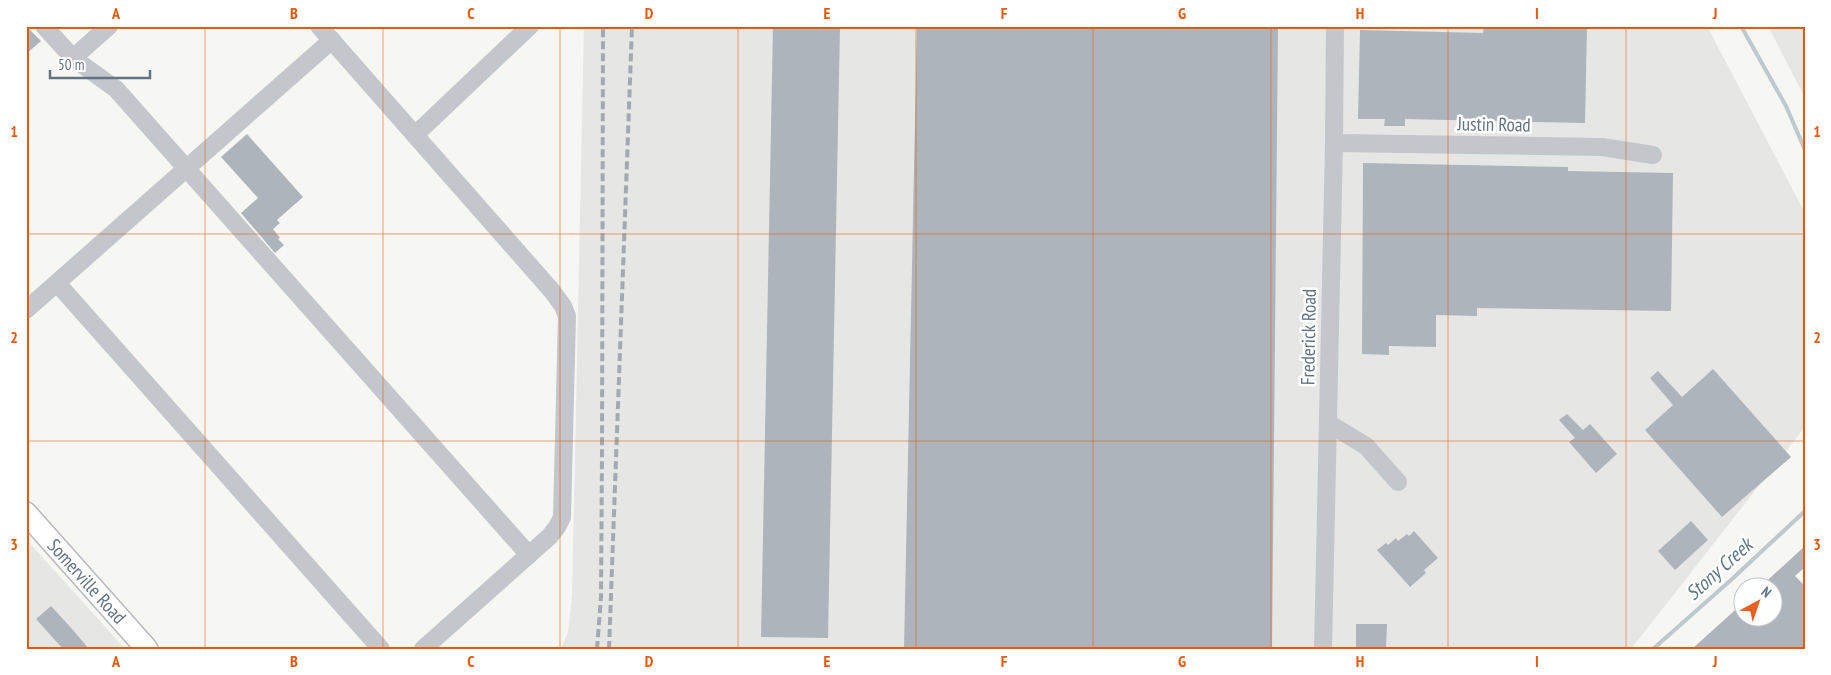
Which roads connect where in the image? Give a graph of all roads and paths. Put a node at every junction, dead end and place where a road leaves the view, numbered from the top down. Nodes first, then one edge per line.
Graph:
1 (44, 26) edge
2 (109, 26) edge
3 (319, 26) edge
4 (530, 26) edge
5 (1335, 26) edge
6 (332, 40) junction
7 (73, 58) junction
8 (415, 135) junction
9 (1334, 143) junction
10 (1653, 155) dead end
11 (186, 168) junction
12 (57, 283) junction
13 (26, 310) edge
14 (1328, 422) junction
15 (1398, 482) dead end
16 (26, 513) edge
17 (529, 555) junction
18 (147, 649) edge
19 (381, 649) edge
20 (423, 649) edge
21 (1323, 649) edge

1 - 7 street
2 - 7 street
3 - 6 street
4 - 8 street
5 - 9 street, Frederick Road
6 - 8 street
6 - 11 street
7 - 11 street
8 - 17 street
9 - 10 street, Justin Road
9 - 14 street, Frederick Road
11 - 12 street
11 - 17 street
12 - 13 street
12 - 19 street
14 - 15 street
14 - 21 street, Frederick Road
16 - 18 main road, Somerville Road
17 - 20 street

